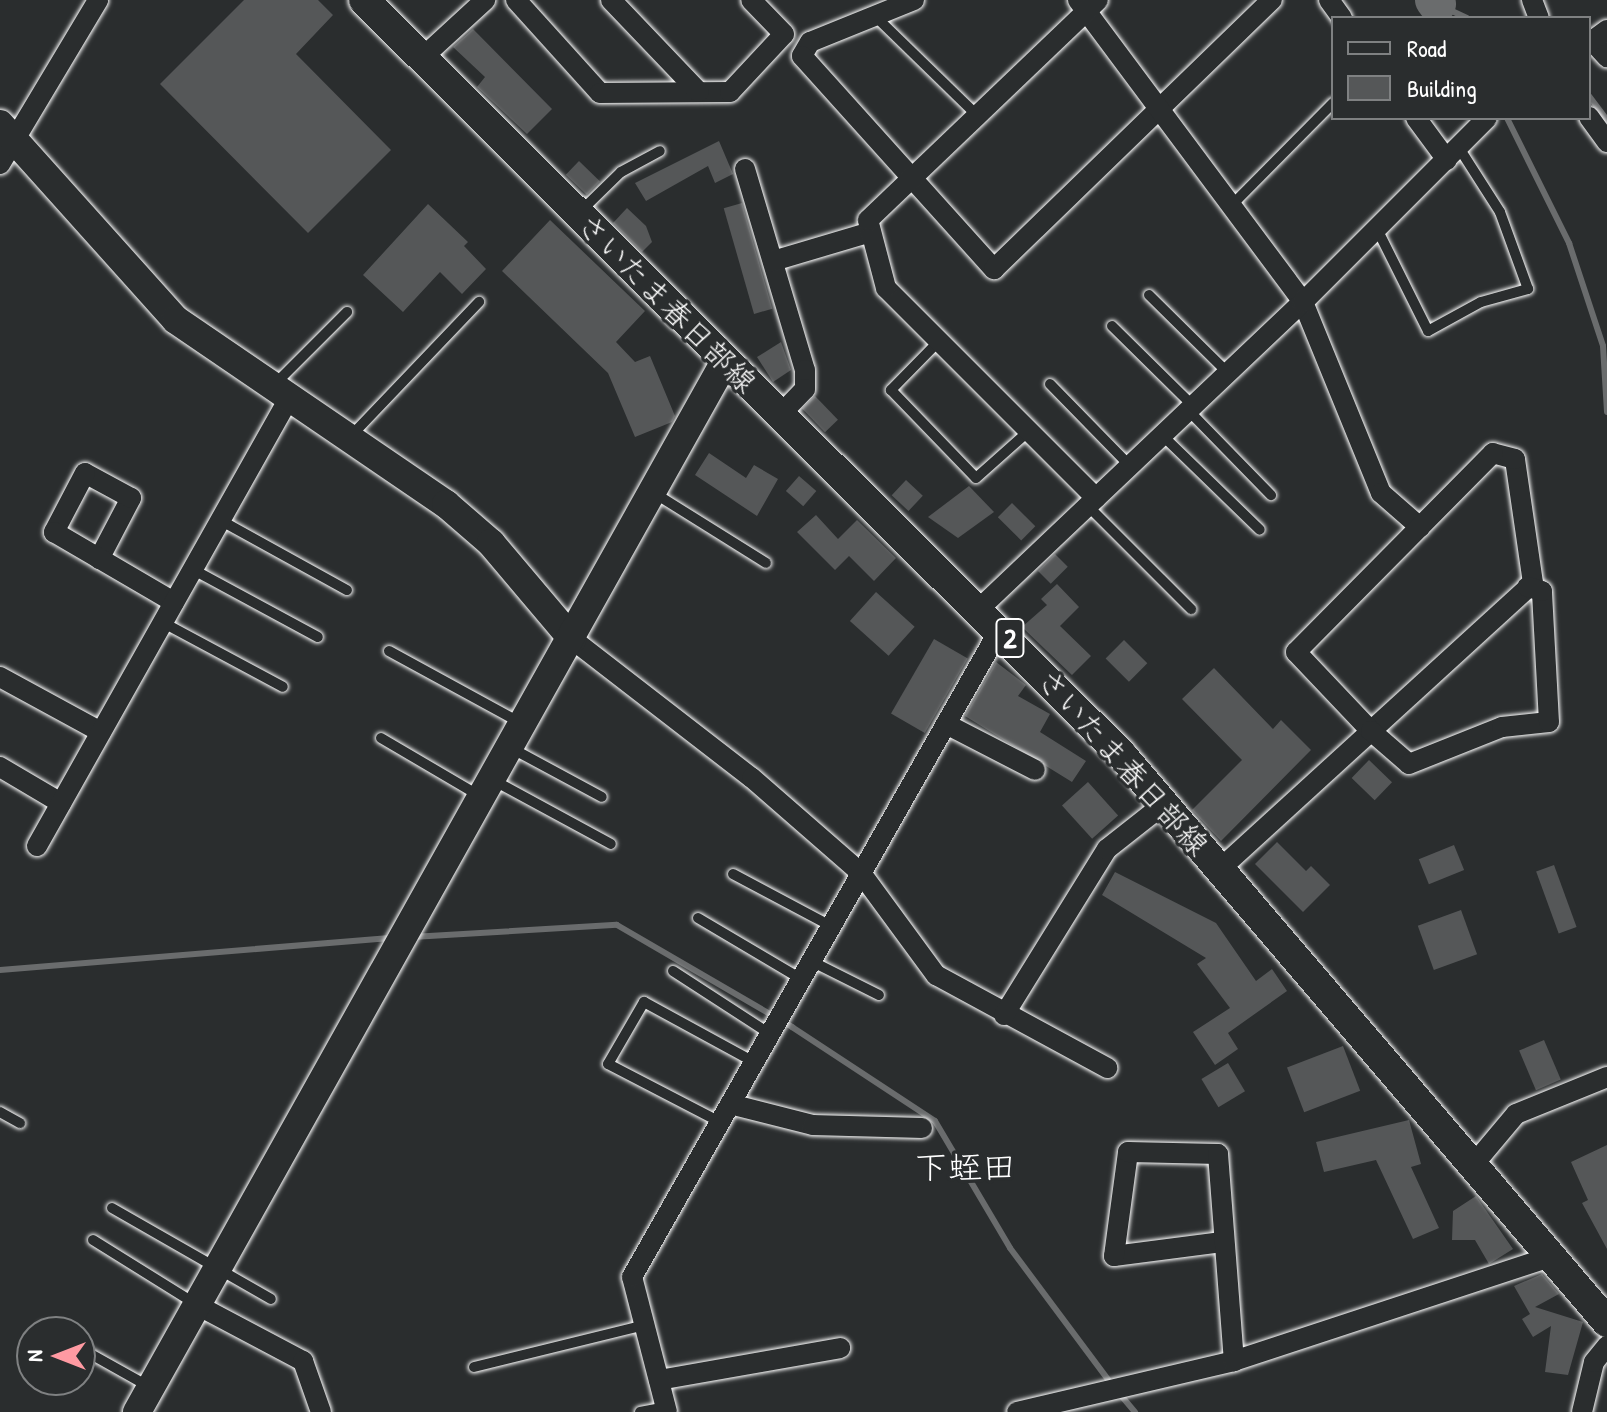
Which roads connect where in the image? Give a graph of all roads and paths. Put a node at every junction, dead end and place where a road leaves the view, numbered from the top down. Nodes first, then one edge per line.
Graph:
1 (98, 0) edge
2 (364, 0) edge
3 (485, 0) edge
4 (516, 0) edge
5 (611, 0) edge
6 (751, 0) edge
7 (914, 0) edge
8 (1272, 0) edge
9 (1087, 4) edge
10 (875, 16) junction
11 (422, 58) junction
12 (699, 92) junction
13 (1331, 105) edge
14 (1155, 109) junction
15 (979, 117) junction
16 (1418, 120) edge
17 (1485, 120) edge
18 (1591, 120) edge
19 (1607, 142) edge
20 (4, 143) edge
21 (660, 151) dead end
22 (1453, 154) junction
23 (745, 169) dead end
24 (912, 182) junction
25 (1230, 207) junction
26 (577, 214) junction
27 (1377, 229) junction
28 (871, 232) junction
29 (773, 261) junction
30 (1149, 295) dead end
31 (479, 302) dead end
32 (1303, 302) junction
33 (347, 312) dead end
34 (1112, 326) dead end
35 (939, 341) junction
36 (725, 361) junction
37 (1228, 373) junction
38 (1050, 384) dead end
39 (279, 394) junction
40 (1191, 408) junction
41 (780, 415) junction
42 (1029, 431) junction
43 (1162, 435) junction
44 (348, 438) junction
45 (1130, 466) junction
46 (653, 492) junction
47 (1271, 495) dead end
48 (1092, 502) junction
49 (220, 520) junction
50 (1420, 527) junction
51 (1260, 530) dead end
52 (99, 559) dead end
53 (766, 563) dead end
54 (192, 569) junction
55 (1528, 587) junction
56 (347, 590) dead end
57 (174, 602) junction
58 (1191, 609) dead end
59 (990, 619) junction
60 (162, 622) junction
61 (318, 637) dead end
62 (572, 639) junction
63 (389, 651) dead end
64 (0, 677) edge
65 (283, 687) dead end
66 (946, 724) junction
67 (1371, 731) junction
68 (101, 732) junction
69 (517, 736) junction
70 (381, 738) dead end
71 (0, 767) edge
72 (1035, 770) dead end
73 (488, 789) junction
74 (602, 797) dead end
75 (61, 803) junction
76 (1164, 804) junction
77 (611, 844) dead end
78 (37, 846) dead end
79 (1220, 869) junction
80 (861, 873) junction
81 (733, 874) dead end
82 (698, 918) dead end
83 (831, 926) junction
84 (806, 970) junction
85 (673, 971) dead end
86 (879, 995) dead end
87 (1004, 1015) junction
88 (770, 1034) junction
89 (754, 1062) junction
90 (1107, 1068) dead end
91 (1607, 1077) edge
92 (0, 1112) edge
93 (725, 1113) junction
94 (20, 1123) dead end
95 (922, 1128) dead end
96 (1474, 1164) junction
97 (112, 1208) dead end
98 (93, 1240) dead end
99 (1222, 1242) junction
100 (1554, 1256) junction
101 (221, 1268) junction
102 (271, 1299) dead end
103 (199, 1306) junction
104 (1607, 1322) edge
105 (645, 1325) junction
106 (1607, 1346) edge
107 (840, 1348) dead end
108 (96, 1357) edge
109 (1234, 1361) junction
110 (474, 1367) dead end
111 (659, 1380) junction
112 (152, 1387) junction
113 (1105, 1402) edge
114 (667, 1410) edge
115 (137, 1412) edge
116 (321, 1412) edge
117 (640, 1412) edge
118 (1017, 1412) edge
119 (1582, 1412) edge

1 - 20 street
2 - 11 main road, さいたま春日部線 / 2
3 - 11 street
4 - 12 street
5 - 12 street
6 - 12 street
7 - 10 street
8 - 14 street
9 - 14 street
9 - 15 street
10 - 15 lane
10 - 24 street
11 - 26 main road, さいたま春日部線 / 2
13 - 25 lane
14 - 24 street
14 - 25 street
15 - 24 street
16 - 22 street
17 - 22 street
18 - 19 street
20 - 39 street
21 - 26 lane
22 - 27 street
22 - 27 lane
23 - 29 street
24 - 28 street
25 - 32 street
26 - 36 main road, さいたま春日部線 / 2
27 - 32 street
28 - 29 street
28 - 35 street
29 - 41 street
30 - 37 lane
31 - 44 lane
32 - 37 street
32 - 50 street
33 - 39 lane
34 - 40 lane
35 - 42 street
35 - 42 lane
36 - 41 main road, さいたま春日部線 / 2
36 - 46 street
37 - 40 street
38 - 45 lane
39 - 44 street
39 - 49 street
40 - 43 street
40 - 47 lane
41 - 59 main road, さいたま春日部線 / 2
42 - 48 street
43 - 45 street
43 - 51 lane
44 - 62 street
45 - 48 street
46 - 53 lane
46 - 62 street
48 - 58 lane
48 - 59 street
49 - 54 street
49 - 56 lane
50 - 55 street
50 - 67 street
52 - 57 street
54 - 57 street
54 - 61 lane
55 - 67 street
55 - 67 street
57 - 60 street
59 - 66 street
59 - 76 main road, さいたま春日部線 / 2
60 - 65 lane
60 - 68 street
62 - 69 street
62 - 80 street
63 - 69 lane
64 - 68 street
66 - 72 street
66 - 80 street
67 - 79 street
68 - 75 street
69 - 73 street
69 - 74 lane
70 - 73 lane
71 - 75 street
73 - 77 lane
73 - 101 street
75 - 78 street
76 - 79 main road, さいたま春日部線 / 2
76 - 87 street
79 - 96 main road, さいたま春日部線 / 2
80 - 83 street
80 - 87 street
81 - 83 lane
82 - 84 lane
83 - 84 street
84 - 86 lane
84 - 88 street
85 - 88 lane
87 - 90 street
88 - 89 street
89 - 93 street
89 - 93 lane
91 - 96 street
92 - 94 lane
93 - 95 street
93 - 105 street
96 - 100 main road, さいたま春日部線 / 2
97 - 101 lane
98 - 103 lane
99 - 99 street
99 - 109 street
100 - 104 main road, さいたま春日部線 / 2
100 - 109 street
101 - 102 lane
101 - 103 street
103 - 112 street
103 - 116 street
105 - 110 lane
105 - 111 street
106 - 119 street
107 - 111 street
108 - 112 lane
109 - 113 street
111 - 114 street
112 - 115 street
113 - 118 street
114 - 117 lane

